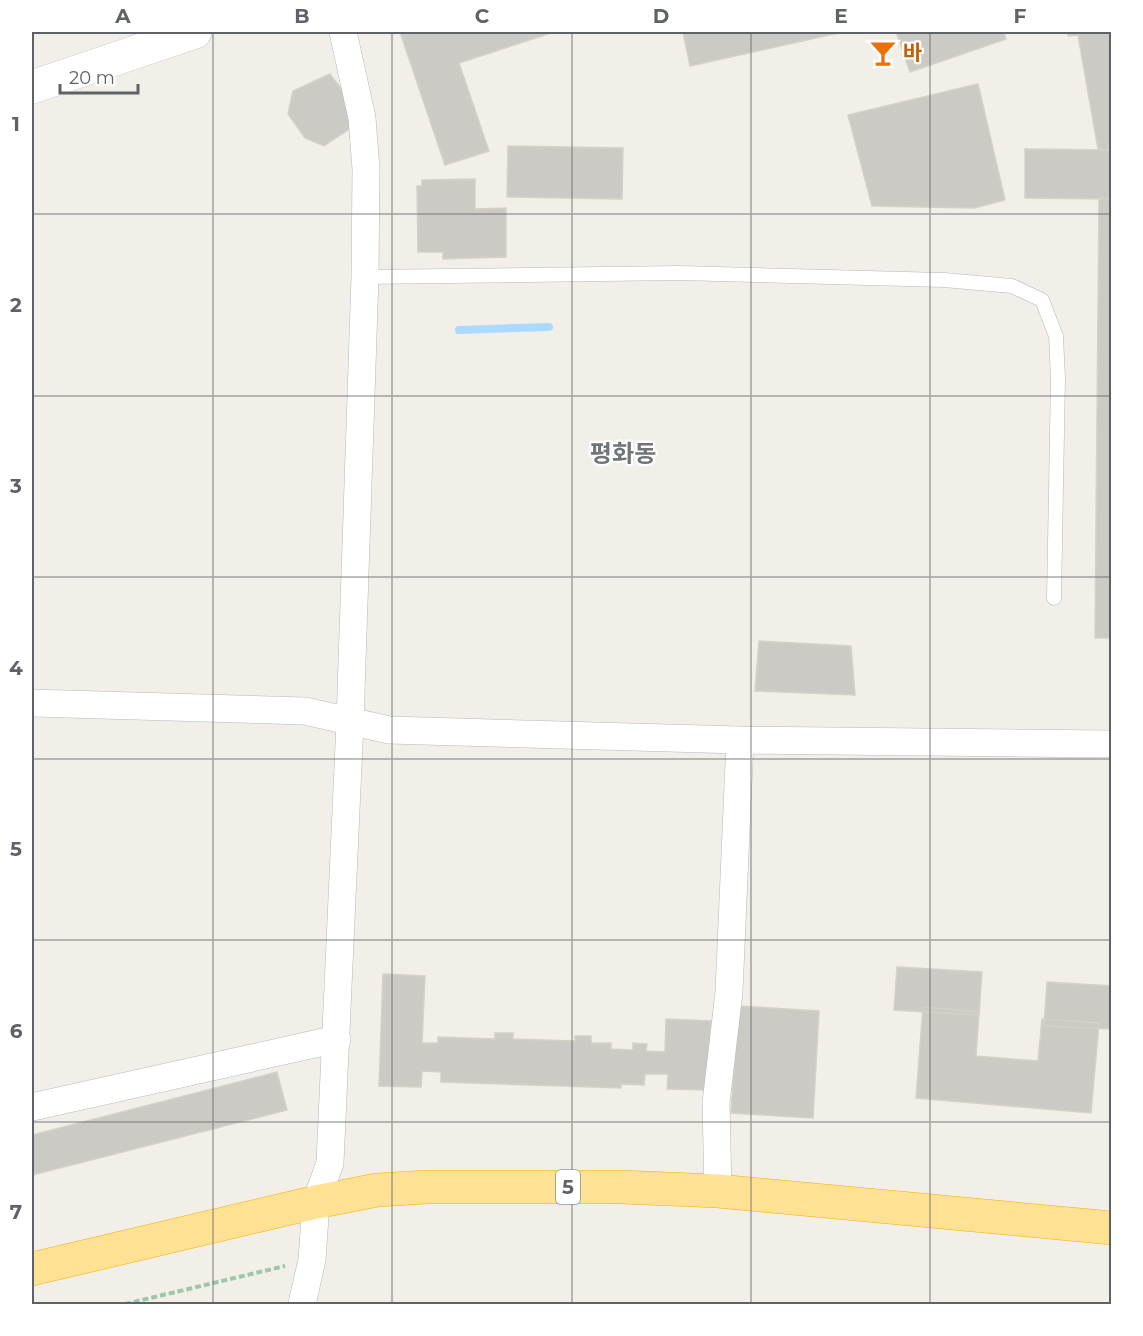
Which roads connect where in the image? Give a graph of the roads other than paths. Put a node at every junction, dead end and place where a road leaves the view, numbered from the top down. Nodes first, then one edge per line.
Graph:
1 (195, 32) edge
2 (343, 32) edge
3 (32, 87) edge
4 (365, 277) junction
5 (1054, 598) dead end
6 (32, 703) edge
7 (350, 722) junction
8 (740, 740) junction
9 (1112, 744) edge
10 (337, 1039) junction
11 (32, 1107) edge
12 (718, 1191) junction
13 (316, 1202) junction
14 (1112, 1228) edge
15 (32, 1269) edge
16 (302, 1305) edge

1 - 3 main road
2 - 4 street
4 - 5 lane
4 - 7 street
6 - 7 street
7 - 8 street
7 - 10 street
8 - 9 street
8 - 12 street
10 - 11 street
10 - 13 street
12 - 13 highway, 5
12 - 14 highway, 5
13 - 15 highway, 5
13 - 16 street

